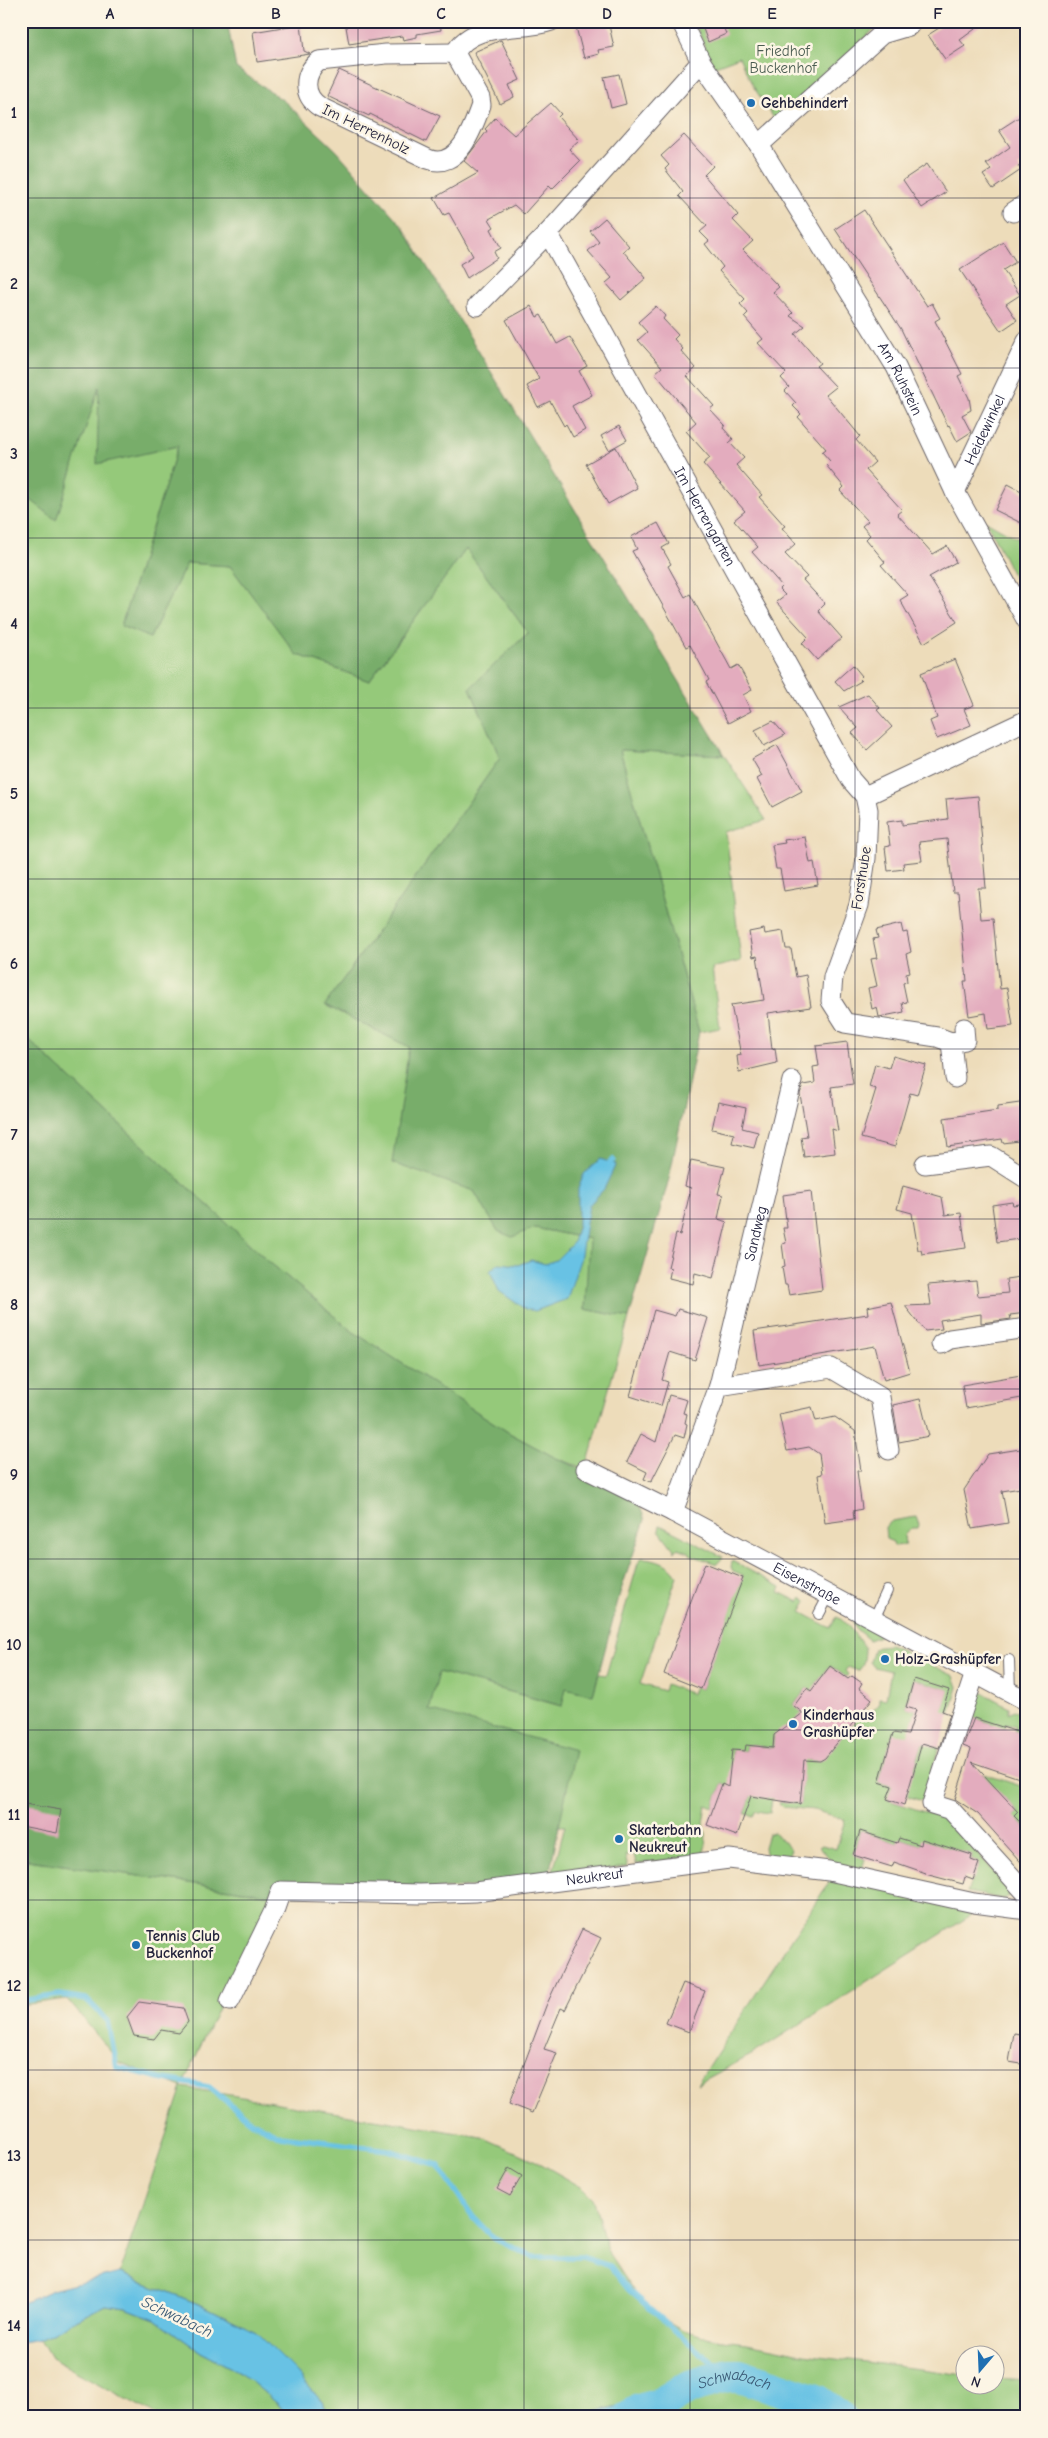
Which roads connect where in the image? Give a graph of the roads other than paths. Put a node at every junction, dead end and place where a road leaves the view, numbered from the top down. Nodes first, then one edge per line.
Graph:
1 (551, 21) edge
2 (681, 21) edge
3 (909, 26) dead end
4 (455, 53) junction
5 (701, 62) junction
6 (759, 145) junction
7 (548, 233) junction
8 (477, 306) dead end
9 (1027, 341) edge
10 (955, 492) junction
11 (1027, 621) edge
12 (1027, 720) edge
13 (865, 796) junction
14 (964, 1028) dead end
15 (951, 1042) junction
16 (955, 1078) dead end
17 (792, 1081) dead end
18 (925, 1164) dead end
19 (1027, 1178) edge
20 (1027, 1328) edge
21 (941, 1344) dead end
22 (719, 1386) junction
23 (889, 1450) dead end
24 (586, 1470) dead end
25 (673, 1512) junction
26 (887, 1591) dead end
27 (829, 1595) junction
28 (819, 1614) dead end
29 (874, 1619) junction
30 (1009, 1660) dead end
31 (975, 1673) junction
32 (1010, 1692) junction
33 (1027, 1701) edge
34 (1026, 1903) edge
35 (230, 2001) dead end

1 - 4 street
2 - 5 street, Am Ruhstein
3 - 6 street
4 - 4 street, Im Herrenholz
5 - 6 street, Am Ruhstein
5 - 7 street
6 - 10 street, Am Ruhstein
7 - 8 street
7 - 13 street, Im Herrengarten
9 - 10 street, Heidewinkel
10 - 11 street, Am Ruhstein
12 - 13 street
13 - 15 street, Forsthube
14 - 15 street
15 - 16 street
17 - 22 street, Sandweg
18 - 19 street
20 - 21 street
22 - 23 street
22 - 25 street, Sandweg
24 - 25 street, Eisenstraße
25 - 27 street, Eisenstraße
26 - 29 lane
27 - 28 lane
27 - 29 street, Eisenstraße
29 - 31 street, Eisenstraße
30 - 32 lane
31 - 32 street, Eisenstraße
31 - 34 street, Neukreut
32 - 33 street, Eisenstraße
34 - 35 street, Neukreut

